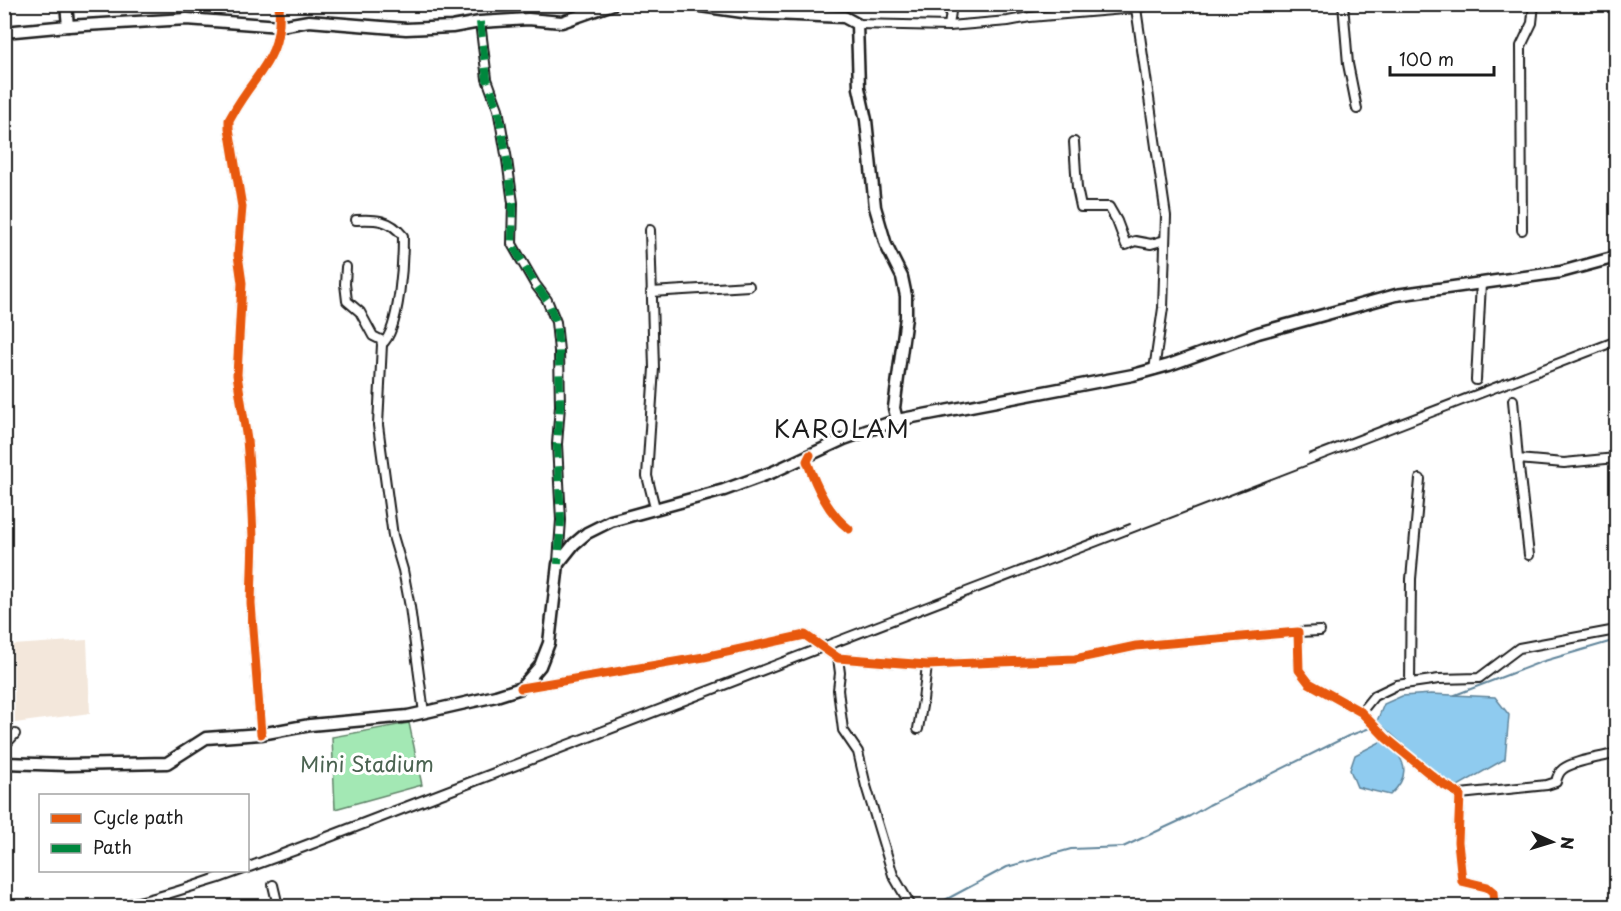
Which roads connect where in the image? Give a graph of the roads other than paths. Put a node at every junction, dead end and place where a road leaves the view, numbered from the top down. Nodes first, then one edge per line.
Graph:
1 (66, 4) edge
2 (279, 4) edge
3 (613, 4) edge
4 (686, 4) edge
5 (951, 4) edge
6 (1151, 4) edge
7 (1343, 4) edge
8 (1534, 4) edge
9 (1615, 4) edge
10 (1136, 8) junction
11 (1617, 12) edge
12 (480, 22) junction
13 (858, 24) junction
14 (68, 26) junction
15 (280, 26) junction
16 (949, 26) junction
17 (4, 32) edge
18 (1357, 109) dead end
19 (1617, 135) edge
20 (1074, 142) dead end
21 (1617, 174) edge
22 (356, 220) dead end
23 (650, 230) dead end
24 (1522, 230) dead end
25 (1165, 240) junction
26 (1617, 251) edge
27 (1612, 259) edge
28 (346, 267) dead end
29 (1481, 283) junction
30 (749, 286) dead end
31 (651, 292) junction
32 (382, 344) junction
33 (1154, 370) junction
34 (1476, 380) dead end
35 (1513, 400) dead end
36 (897, 420) junction
37 (810, 455) junction
38 (1617, 458) edge
39 (1518, 459) junction
40 (1420, 480) dead end
41 (655, 508) junction
42 (849, 529) dead end
43 (1529, 555) dead end
44 (558, 564) junction
45 (1617, 630) edge
46 (1320, 631) dead end
47 (1298, 632) junction
48 (838, 658) junction
49 (927, 665) junction
50 (1410, 683) junction
51 (521, 688) junction
52 (1361, 712) junction
53 (424, 713) junction
54 (918, 729) dead end
55 (15, 734) dead end
56 (261, 734) junction
57 (4, 746) edge
58 (1617, 753) edge
59 (4, 763) edge
60 (1460, 794) junction
61 (273, 885) dead end
62 (278, 906) edge
63 (911, 906) edge
64 (1494, 906) edge

1 - 14 main road
2 - 15 street
3 - 12 main road
4 - 13 main road
5 - 16 street
6 - 10 street
7 - 18 street
8 - 24 street
9 - 11 street
10 - 16 street
10 - 25 street
12 - 15 main road
12 - 44 street
13 - 16 street
13 - 36 main road
14 - 15 main road
14 - 17 main road
15 - 56 street
19 - 21 street
20 - 25 street
22 - 32 street
23 - 31 street
25 - 33 street
26 - 27 street
27 - 29 main road
28 - 32 street
29 - 33 main road
29 - 34 street
30 - 31 street
31 - 41 street
32 - 53 street
33 - 36 main road
35 - 39 street
36 - 37 main road
37 - 41 main road
37 - 42 street
38 - 39 street
39 - 43 street
40 - 50 street
41 - 44 main road
44 - 51 main road
45 - 50 street
46 - 47 street
47 - 49 street
47 - 52 street
48 - 49 street
48 - 51 street
48 - 63 street
49 - 54 street
50 - 52 street
51 - 53 main road
52 - 60 street
53 - 56 main road
55 - 57 street
56 - 59 main road
58 - 60 street
60 - 64 street
61 - 62 street

